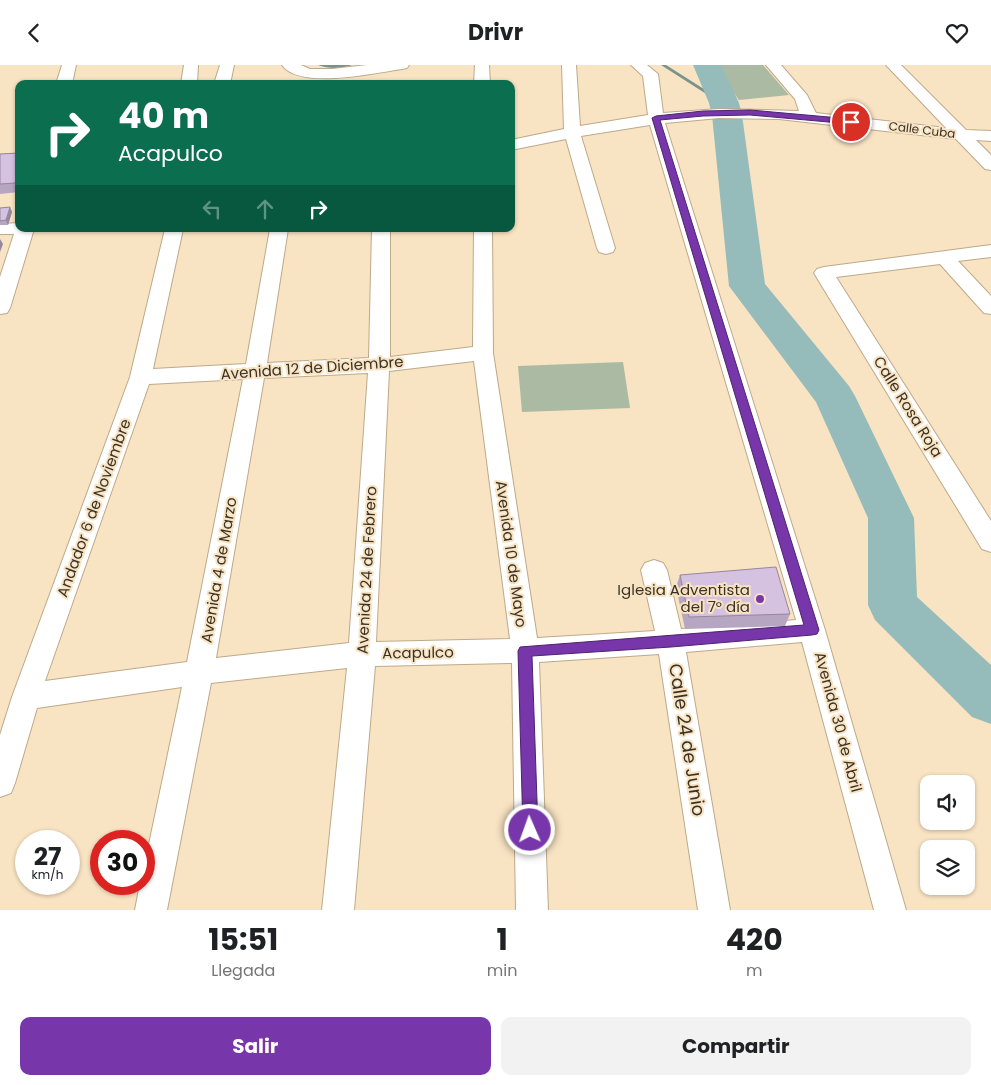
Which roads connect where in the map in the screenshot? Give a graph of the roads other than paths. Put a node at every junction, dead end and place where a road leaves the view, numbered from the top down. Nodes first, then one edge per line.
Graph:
1 (70, 65) edge
2 (191, 65) edge
3 (227, 65) edge
4 (289, 65) edge
5 (482, 65) edge
6 (569, 65) edge
7 (773, 65) edge
8 (893, 65) edge
9 (398, 66) edge
10 (644, 69) edge
11 (306, 79) edge
12 (65, 80) edge
13 (189, 80) edge
14 (223, 80) edge
15 (393, 80) edge
16 (482, 80) edge
17 (656, 118) junction
18 (810, 118) junction
19 (572, 133) junction
20 (964, 135) junction
21 (991, 136) edge
22 (515, 144) edge
23 (991, 165) edge
24 (15, 228) edge
25 (0, 229) edge
26 (24, 232) edge
27 (173, 232) edge
28 (279, 232) edge
29 (380, 232) edge
30 (483, 232) edge
31 (606, 248) dead end
32 (991, 251) edge
33 (944, 257) junction
34 (824, 273) joint
35 (0, 307) edge
36 (991, 308) edge
37 (483, 353) junction
38 (379, 365) junction
39 (256, 372) junction
40 (141, 377) junction
41 (991, 542) edge
42 (654, 570) dead end
43 (812, 630) junction
44 (671, 642) junction
45 (525, 651) junction
46 (362, 654) junction
47 (200, 672) junction
48 (26, 697) junction
49 (0, 783) edge
50 (151, 910) edge
51 (338, 910) edge
52 (532, 910) edge
53 (714, 910) edge
54 (890, 910) edge

1 - 12 street
2 - 13 street
3 - 14 street
4 - 11 street
5 - 16 street
6 - 19 street
7 - 18 street
8 - 20 street
9 - 11 street
9 - 15 street
10 - 17 street, Avenida 30 de Abril
17 - 18 street, Calle Cuba
17 - 19 street, Calle Cuba
17 - 43 street, Avenida 30 de Abril
18 - 20 street, Calle Cuba
19 - 22 street, Calle Cuba
19 - 31 street
20 - 21 street, Calle Cuba
20 - 23 street
24 - 25 street
26 - 35 street
27 - 40 street, Andador 6 de Noviembre
28 - 39 street, Avenida 4 de Marzo
29 - 38 street, Avenida 24 de Febrero
30 - 37 street, Avenida 10 de Mayo
32 - 33 street
33 - 34 street
33 - 36 street
34 - 41 street, Calle Rosa Roja
37 - 38 street, Avenida 12 de Diciembre
37 - 45 street, Avenida 10 de Mayo
38 - 39 street, Avenida 12 de Diciembre
38 - 46 street, Avenida 24 de Febrero
39 - 40 street, Avenida 12 de Diciembre
39 - 47 street, Avenida 4 de Marzo
40 - 48 street, Andador 6 de Noviembre
42 - 44 street, Calle 24 de Junio
43 - 44 street, Acapulco
43 - 54 street, Avenida 30 de Abril
44 - 45 street, Acapulco
44 - 53 street, Calle 24 de Junio
45 - 46 street, Acapulco
45 - 52 street, Avenida 10 de Mayo
46 - 47 street, Acapulco
46 - 51 street, Avenida 24 de Febrero
47 - 48 street, Acapulco
47 - 50 street, Avenida 4 de Marzo
48 - 49 street, Andador 6 de Noviembre

